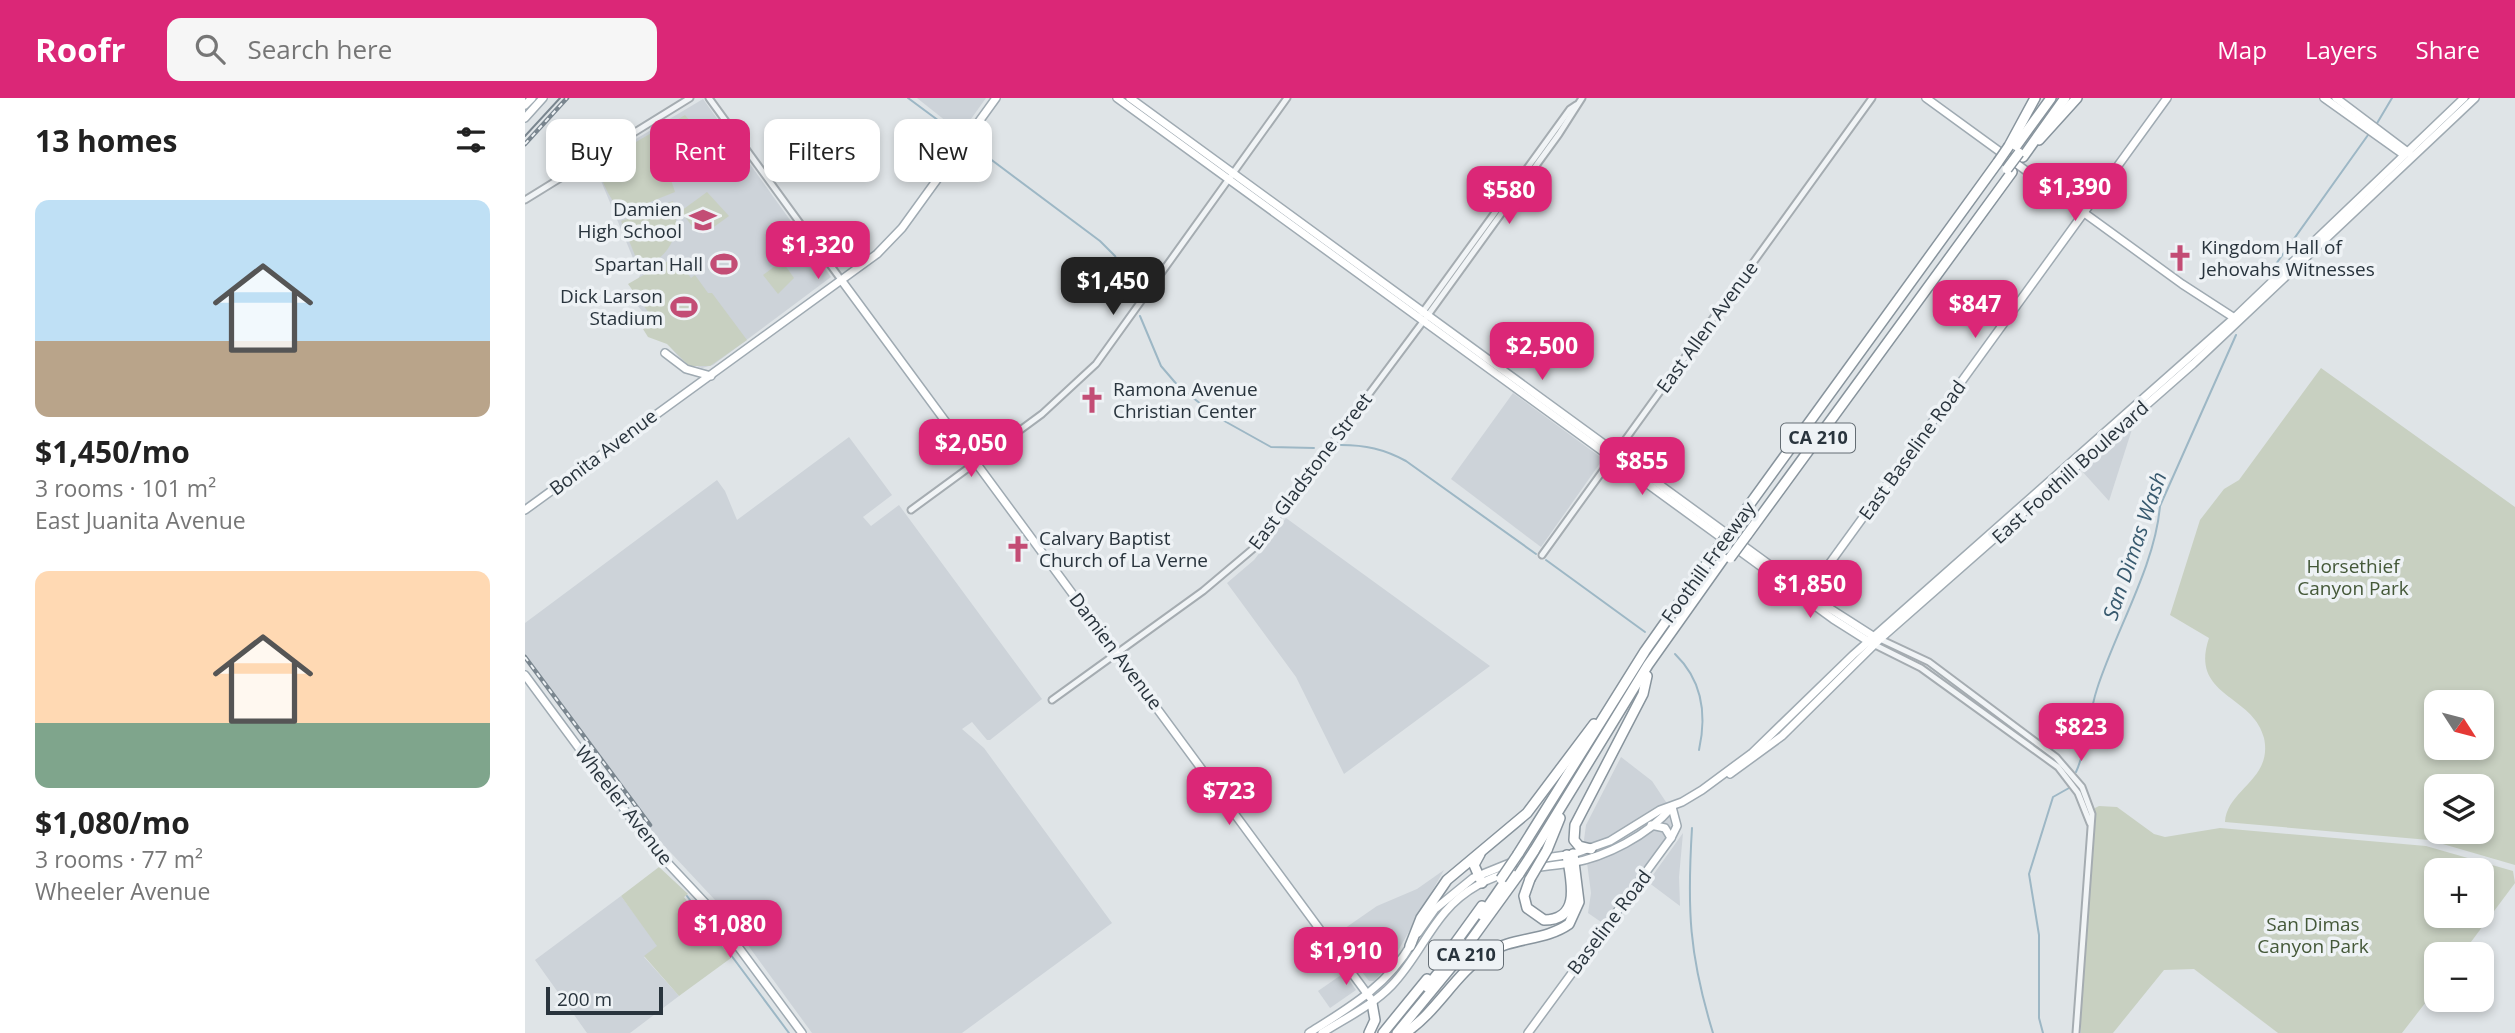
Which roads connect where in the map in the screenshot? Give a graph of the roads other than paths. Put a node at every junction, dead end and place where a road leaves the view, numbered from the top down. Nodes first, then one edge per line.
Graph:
1 (532, 98) edge
2 (544, 98) edge
3 (691, 98) edge
4 (709, 98) edge
5 (996, 98) edge
6 (1117, 98) edge
7 (1130, 98) edge
8 (1287, 98) edge
9 (1582, 98) edge
10 (1872, 98) edge
11 (1926, 98) edge
12 (2035, 98) edge
13 (2045, 98) edge
14 (2051, 98) edge
15 (2065, 98) edge
16 (2077, 98) edge
17 (2167, 98) edge
18 (2324, 98) edge
19 (2336, 98) edge
20 (2464, 98) edge
21 (2475, 98) edge
22 (525, 105) edge
23 (525, 118) edge
24 (2373, 129) junction
25 (2018, 151) junction
26 (2407, 154) junction
27 (2005, 167) junction
28 (1232, 177) junction
29 (525, 200) edge
30 (2084, 212) junction
31 (842, 281) junction
32 (1422, 318) junction
33 (2237, 319) junction
34 (665, 353) dead end
35 (711, 376) junction
36 (1614, 456) junction
37 (976, 462) junction
38 (525, 510) edge
39 (911, 510) dead end
40 (1740, 530) junction
41 (1724, 553) junction
42 (1542, 555) dead end
43 (1806, 595) junction
44 (1691, 599) junction
45 (1671, 627) junction
46 (1874, 640) junction
47 (1118, 653) junction
48 (525, 675) edge
49 (1647, 676) junction
50 (1052, 700) dead end
51 (1606, 713) junction
52 (1672, 807) junction
53 (1651, 825) junction
54 (1671, 838) junction
55 (1591, 849) junction
56 (1484, 850) junction
57 (1532, 851) junction
58 (1571, 859) junction
59 (1517, 876) junction
60 (1480, 879) junction
61 (1411, 946) junction
62 (1371, 999) junction
63 (802, 1033) edge
64 (1309, 1033) edge
65 (1322, 1033) edge
66 (1369, 1033) edge
67 (1383, 1033) edge
68 (1389, 1033) edge
69 (1397, 1033) edge
70 (1404, 1033) edge
71 (1528, 1033) edge
72 (2076, 1033) edge

1 - 22 main road
2 - 23 main road
3 - 29 street
4 - 31 street, Damien Avenue
5 - 31 main road, Bonita Avenue
6 - 28 main road
7 - 28 main road
8 - 28 street
9 - 32 street, East Gladstone Street
10 - 36 street, East Allen Avenue
11 - 30 main road
12 - 25 highway
13 - 25 highway, Foothill Freeway / CA 210
14 - 25 highway
15 - 25 highway
16 - 25 highway
17 - 30 main road, East Baseline Road
18 - 24 main road
19 - 24 main road
20 - 26 main road
21 - 26 main road
24 - 26 main road
25 - 27 highway, Foothill Freeway / CA 210, bridge
25 - 27 highway, Foothill Freeway / CA 210
26 - 33 main road, East Foothill Boulevard
27 - 40 highway, Foothill Freeway / CA 210
27 - 40 highway, Foothill Freeway / CA 210
28 - 32 main road
28 - 37 street
30 - 33 main road
30 - 43 main road, East Baseline Road
31 - 35 main road, Bonita Avenue
31 - 37 main road, Damien Avenue
32 - 36 main road
32 - 47 street, East Gladstone Street
33 - 46 main road, East Foothill Boulevard
34 - 35 main road
35 - 38 main road, Bonita Avenue
36 - 42 street, East Allen Avenue
36 - 43 main road
37 - 39 street
37 - 47 main road, Damien Avenue
40 - 41 highway, Foothill Freeway / CA 210, bridge
40 - 41 highway, Foothill Freeway / CA 210, bridge
41 - 44 highway, Foothill Freeway / CA 210
41 - 44 highway, Foothill Freeway / CA 210
43 - 46 main road
44 - 45 highway, Foothill Freeway / CA 210
44 - 45 highway, Foothill Freeway / CA 210
45 - 49 highway, Foothill Freeway / CA 210
45 - 51 highway, Foothill Freeway / CA 210
45 - 57 highway
46 - 52 main road, East Foothill Boulevard
46 - 72 street
47 - 50 street, East Gladstone Street
47 - 62 main road, Damien Avenue
48 - 63 main road, Wheeler Avenue
49 - 55 highway
49 - 57 highway, Foothill Freeway / CA 210
51 - 56 highway
51 - 57 highway, Foothill Freeway / CA 210
52 - 53 main road
52 - 54 main road
52 - 55 main road
53 - 54 main road
53 - 58 main road
54 - 71 main road, Baseline Road
55 - 58 main road
56 - 60 highway
56 - 61 highway
57 - 59 highway, Foothill Freeway / CA 210, bridge
57 - 59 highway, Foothill Freeway / CA 210, bridge
58 - 59 highway
58 - 60 main road
58 - 70 highway
59 - 67 highway, Foothill Freeway / CA 210
59 - 68 highway
59 - 69 highway
59 - 70 highway, Foothill Freeway / CA 210
60 - 61 main road
60 - 62 main road
61 - 62 main road
62 - 64 main road
62 - 65 main road
62 - 66 highway

